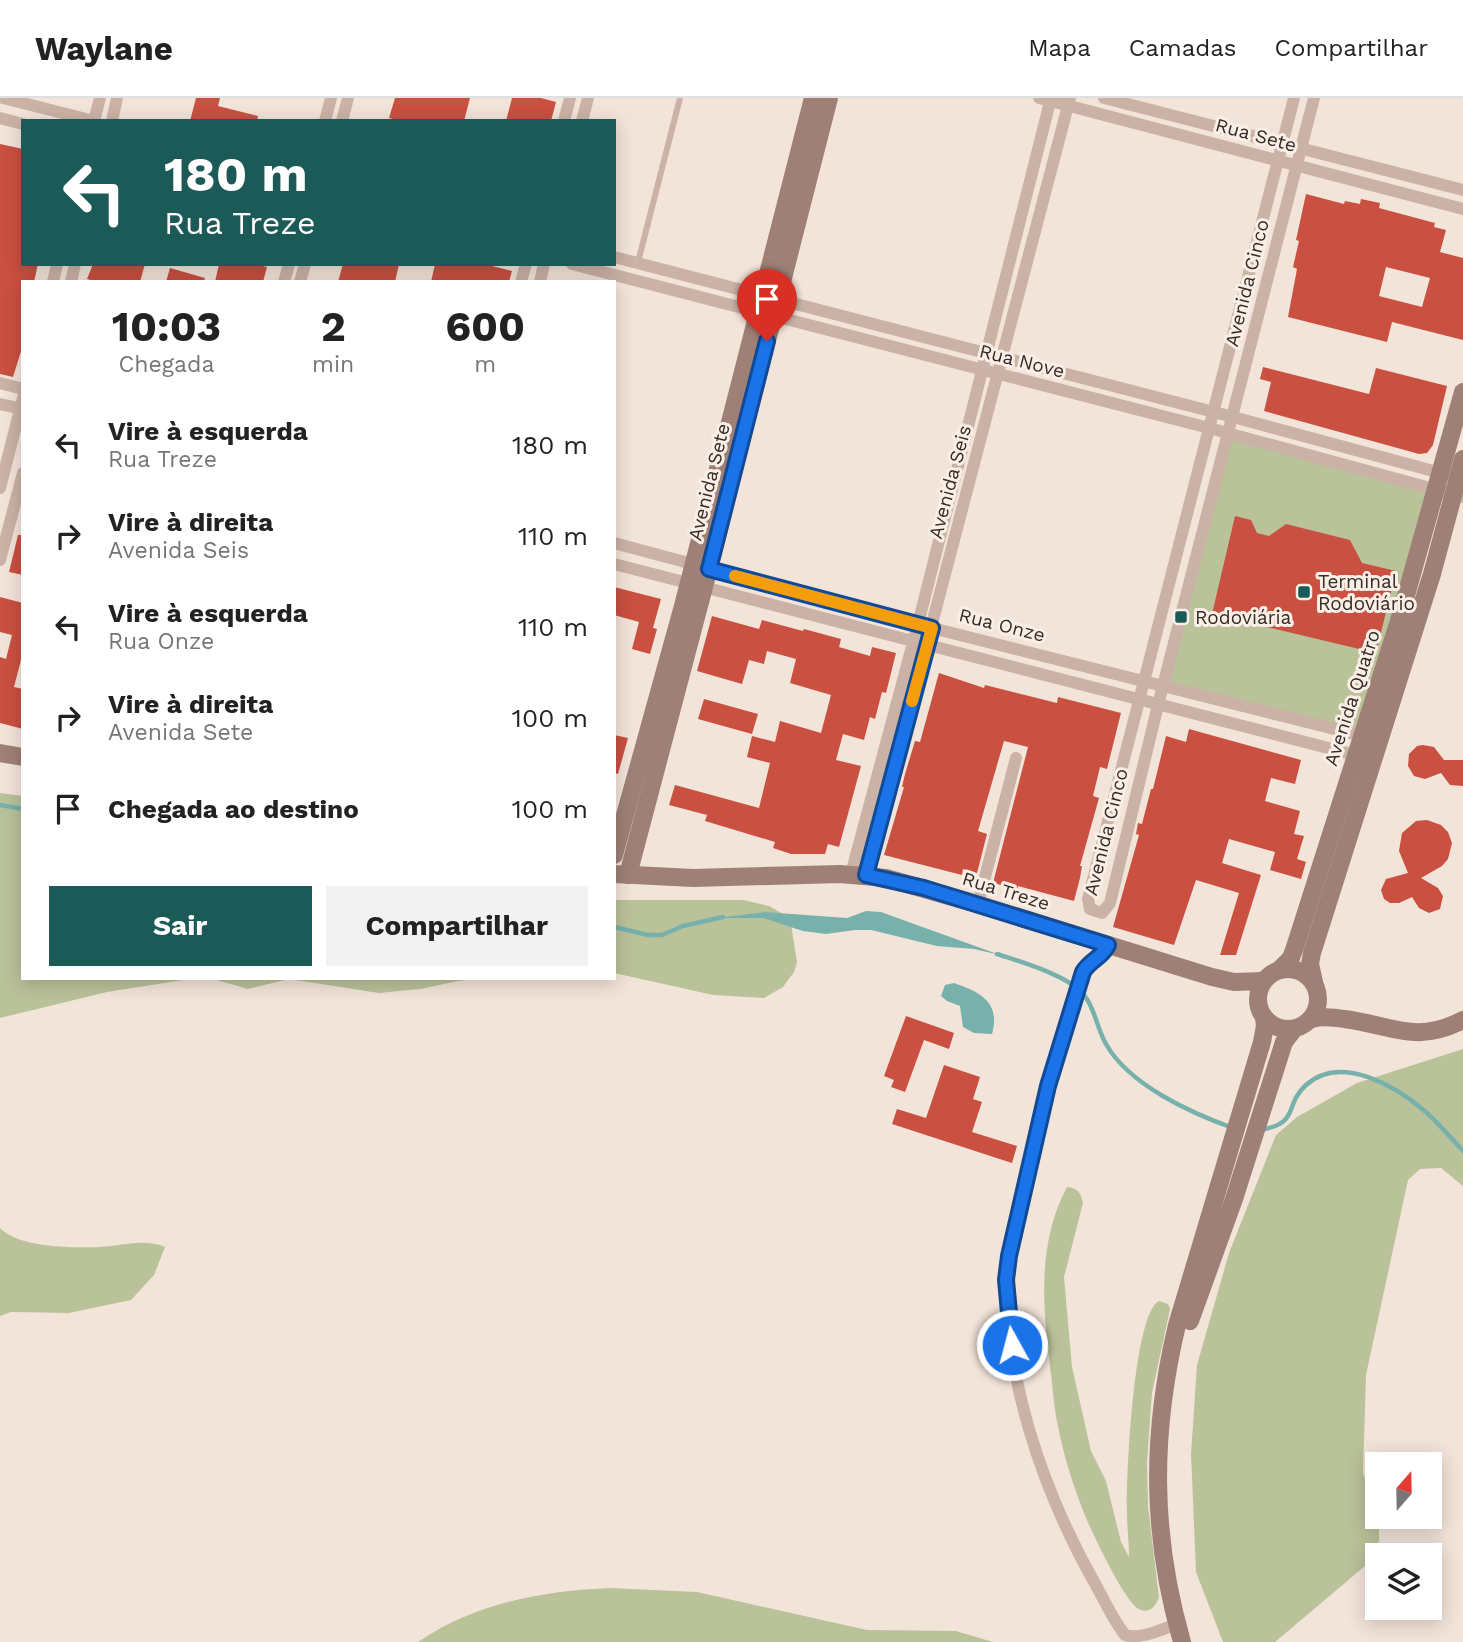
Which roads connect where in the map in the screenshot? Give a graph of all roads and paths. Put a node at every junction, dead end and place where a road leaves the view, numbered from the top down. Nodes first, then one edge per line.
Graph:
1 (3, 98) edge
2 (100, 98) edge
3 (117, 98) edge
4 (331, 98) edge
5 (348, 98) edge
6 (570, 98) edge
7 (588, 98) edge
8 (680, 98) edge
9 (813, 98) edge
10 (829, 98) edge
11 (1104, 98) edge
12 (1294, 98) edge
13 (1314, 98) edge
14 (1047, 99) edge
15 (1069, 102) edge
16 (1167, 114) junction
17 (0, 118) edge
18 (86, 119) edge
19 (95, 119) edge
20 (112, 119) edge
21 (326, 119) edge
22 (343, 119) edge
23 (565, 119) edge
24 (583, 119) edge
25 (21, 123) edge
26 (1163, 130) junction
27 (1282, 144) junction
28 (1301, 149) junction
29 (1279, 161) junction
30 (1297, 166) junction
31 (1377, 168) junction
32 (1441, 185) junction
33 (1373, 186) junction
34 (1029, 188) junction
35 (1463, 190) edge
36 (1046, 192) junction
37 (1437, 203) junction
38 (1463, 209) edge
39 (1254, 256) junction
40 (616, 258) edge
41 (1010, 259) junction
42 (1272, 262) junction
43 (638, 263) junction
44 (1027, 263) junction
45 (581, 266) edge
46 (767, 306) junction
47 (877, 326) junction
48 (871, 342) junction
49 (986, 354) junction
50 (1003, 357) junction
51 (982, 371) junction
52 (998, 375) junction
53 (0, 383) edge
54 (21, 388) edge
55 (1463, 392) edge
56 (0, 404) edge
57 (21, 406) edge
58 (21, 410) edge
59 (1213, 412) junction
60 (1233, 416) junction
61 (1209, 428) junction
62 (1228, 433) junction
63 (1463, 459) edge
64 (21, 481) edge
65 (1453, 485) edge
66 (0, 488) edge
67 (952, 489) junction
68 (967, 493) junction
69 (616, 544) edge
70 (0, 560) edge
71 (616, 565) edge
72 (701, 566) junction
73 (697, 585) junction
74 (918, 624) junction
75 (932, 628) junction
76 (913, 641) junction
77 (927, 644) junction
78 (1143, 680) junction
79 (1163, 686) junction
80 (1138, 699) junction
81 (1158, 705) junction
82 (1361, 735) junction
83 (1381, 740) junction
84 (885, 748) junction
85 (0, 753) edge
86 (898, 753) junction
87 (1354, 755) junction
88 (21, 757) edge
89 (1016, 758) dead end
90 (1374, 760) junction
91 (875, 783) junction
92 (889, 787) junction
93 (1334, 822) junction
94 (1352, 827) junction
95 (616, 848) edge
96 (1325, 850) junction
97 (1343, 857) junction
98 (621, 875) edge
99 (858, 875) junction
100 (978, 904) junction
101 (1108, 945) junction
102 (1279, 970) junction
103 (1212, 977) junction
104 (1263, 981) junction
105 (1316, 987) junction
106 (1261, 1013) junction
107 (1311, 1019) junction
108 (1463, 1020) edge
109 (1362, 1021) junction
110 (1294, 1029) junction
111 (1163, 1404) junction
112 (1177, 1624) junction
113 (1182, 1642) edge

1 - 18 street
2 - 19 street
3 - 20 street
4 - 21 street
5 - 22 street
6 - 23 street
7 - 24 street
8 - 43 lane
9 - 46 main road, Avenida Sete
10 - 46 main road, Avenida Sete
11 - 16 street, Rua Sete
12 - 27 street, Avenida Cinco
13 - 28 street, Avenida Cinco
14 - 15 street, Rua Sete
14 - 34 street, Avenida Seis
15 - 26 street, Rua Sete
15 - 36 street, Avenida Seis
16 - 26 street
16 - 27 street, Rua Sete
17 - 25 street
26 - 29 street, Rua Sete
27 - 28 street, Rua Sete
27 - 29 street, Avenida Cinco
28 - 30 street, Avenida Cinco
28 - 31 street, Rua Sete
29 - 30 street, Rua Sete
29 - 39 street, Avenida Cinco
30 - 33 street, Rua Sete
30 - 42 street, Avenida Cinco
31 - 32 street, Rua Sete
31 - 33 street
32 - 35 street, Rua Sete
32 - 37 street
33 - 37 street, Rua Sete
34 - 36 street
34 - 41 street, Avenida Seis
36 - 44 street, Avenida Seis
37 - 38 street, Rua Sete
39 - 42 street
39 - 59 street, Avenida Cinco
40 - 43 street, Rua Nove
41 - 44 street
41 - 49 street, Avenida Seis
42 - 60 street, Avenida Cinco
43 - 46 street, Rua Nove
44 - 50 street, Avenida Seis
45 - 46 street, Rua Nove
46 - 47 street, Rua Nove
46 - 48 street, Rua Nove
46 - 72 main road, Avenida Sete
47 - 48 street
47 - 49 street, Rua Nove
48 - 51 street, Rua Nove
49 - 50 street, Rua Nove
49 - 51 street, Avenida Seis
50 - 52 street, Avenida Seis
50 - 59 street, Rua Nove
51 - 52 street, Rua Nove
51 - 67 street, Avenida Seis
52 - 61 street, Rua Nove
52 - 68 street, Avenida Seis
53 - 54 street
55 - 65 main road, Avenida Quatro
56 - 57 street
58 - 66 street
59 - 60 street, Rua Nove
59 - 61 street, Avenida Cinco
60 - 62 street, Avenida Cinco
60 - 65 street, Rua Nove
61 - 62 street, Rua Nove
61 - 78 street, Avenida Cinco
62 - 65 street, Rua Nove
62 - 79 street, Avenida Cinco
63 - 65 main road, Avenida Quatro
64 - 70 street
65 - 82 main road, Avenida Quatro
65 - 83 main road, Avenida Quatro
67 - 68 street
67 - 74 street, Avenida Seis
68 - 75 street, Avenida Seis
69 - 72 street, Rua Onze
71 - 73 street, Rua Onze
72 - 73 main road, Avenida Sete
72 - 74 street, Rua Onze
73 - 76 street, Rua Onze
73 - 95 main road, Avenida Sete
73 - 98 main road, Avenida Sete
74 - 75 street, Rua Onze
74 - 76 street, Avenida Seis
75 - 77 street, Avenida Seis
75 - 78 street, Rua Onze
76 - 77 street, Rua Onze
76 - 84 street, Avenida Seis
77 - 80 street, Rua Onze
77 - 86 street, Avenida Seis
78 - 79 street, Rua Onze
78 - 80 street, Avenida Cinco
79 - 81 street, Avenida Cinco
79 - 82 street, Rua Onze
80 - 81 street, Rua Onze
80 - 81 street, Avenida Cinco
81 - 87 street, Rua Onze
82 - 83 street, Rua Onze
82 - 87 main road, Avenida Quatro
83 - 90 main road, Avenida Quatro
84 - 86 street
84 - 91 street, Avenida Seis
85 - 88 main road
86 - 92 street, Avenida Seis
87 - 90 street, Rua Onze
87 - 93 main road, Avenida Quatro
89 - 100 street
90 - 94 main road, Avenida Quatro
91 - 92 street
91 - 99 street, Avenida Seis
92 - 99 street, Avenida Seis
93 - 94 main road
93 - 96 main road, Avenida Quatro
94 - 97 main road, Avenida Quatro
96 - 97 main road
96 - 102 main road, Avenida Quatro
97 - 105 main road, Avenida Quatro
98 - 99 main road, Rua Treze
99 - 100 main road, Rua Treze
100 - 101 main road, Rua Treze
101 - 103 main road, Rua Treze
101 - 112 street
102 - 104 main road
102 - 105 main road
103 - 104 main road, Rua Treze
103 - 106 main road, Rua Treze
104 - 106 main road
105 - 107 main road
105 - 109 main road
106 - 110 main road
106 - 111 main road
107 - 109 main road
107 - 110 main road
108 - 109 main road
110 - 111 main road
111 - 112 main road
112 - 113 main road

